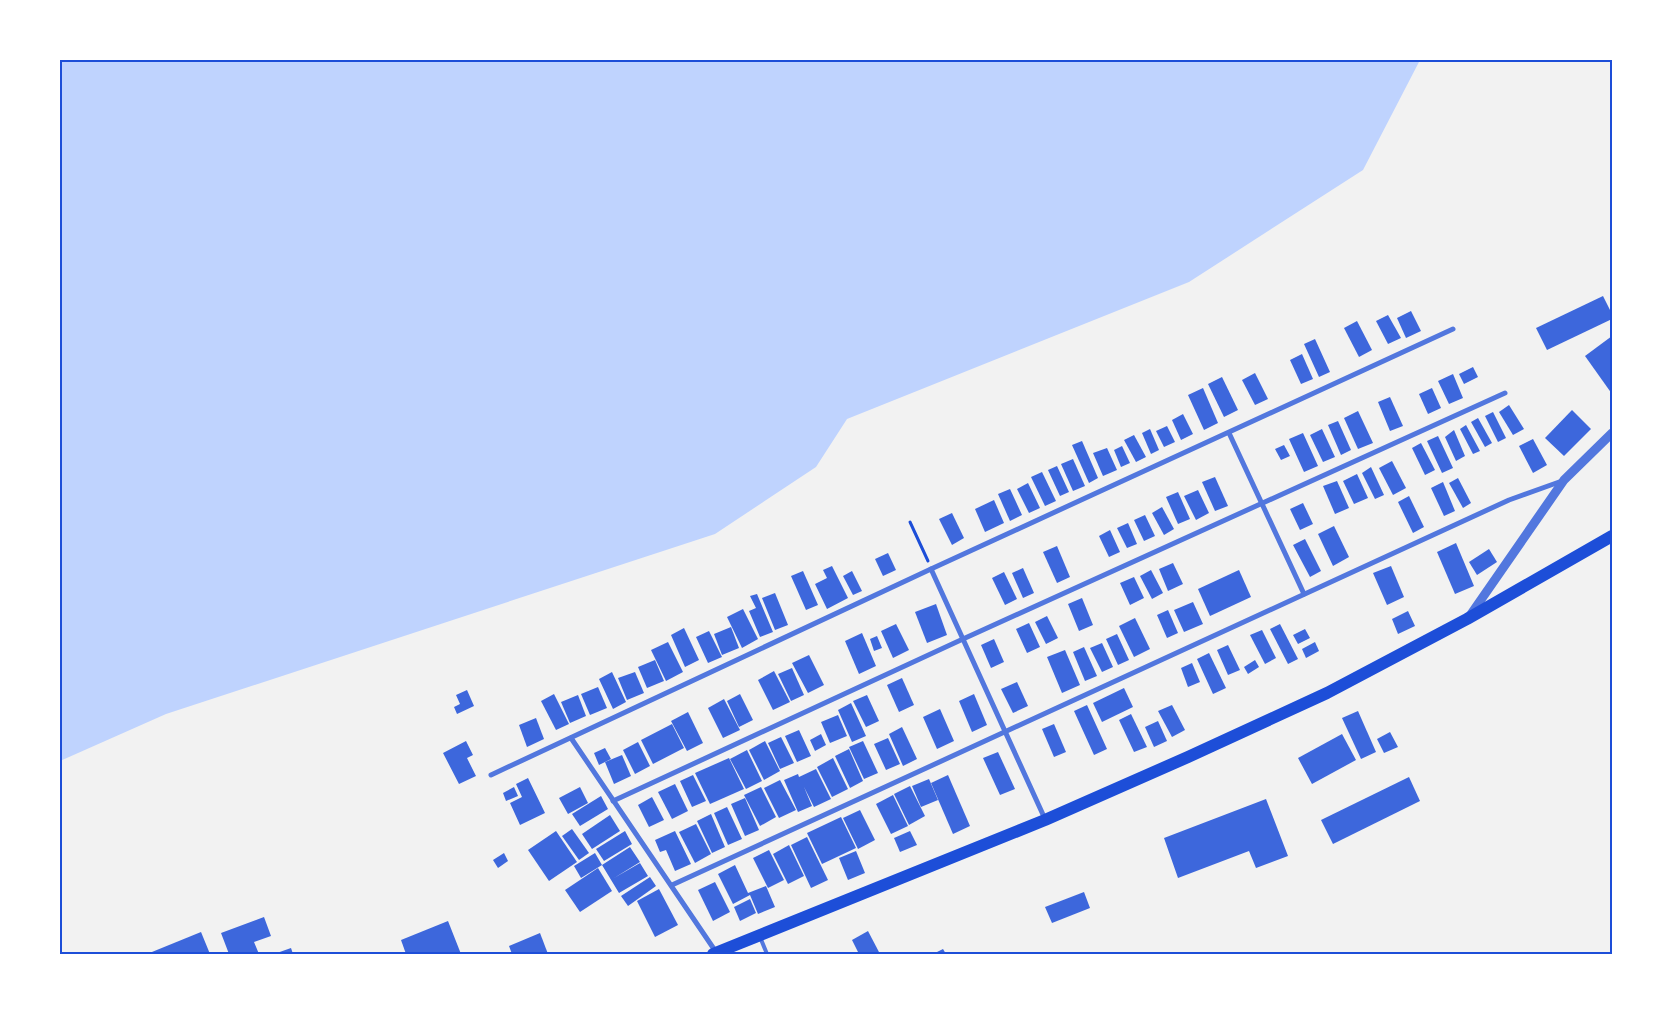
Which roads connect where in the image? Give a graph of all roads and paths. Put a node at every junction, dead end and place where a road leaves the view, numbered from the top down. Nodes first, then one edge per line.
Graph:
1 (1453, 329) dead end
2 (1505, 393) dead end
3 (1229, 433) junction
4 (1612, 433) edge
5 (1564, 480) junction
6 (1262, 504) junction
7 (910, 522) dead end
8 (1612, 536) edge
9 (931, 569) junction
10 (1304, 594) junction
11 (1467, 619) junction
12 (963, 639) junction
13 (1005, 732) junction
14 (571, 738) junction
15 (491, 775) dead end
16 (613, 801) junction
17 (1045, 820) junction
18 (672, 885) junction
19 (760, 935) junction
20 (715, 953) edge
21 (767, 954) edge

1 - 3 street
2 - 6 street
3 - 6 street
3 - 9 street
4 - 5 street
5 - 10 street
5 - 11 street
6 - 10 street
6 - 12 street
7 - 9 path
8 - 11 main road
9 - 12 street
9 - 14 street
10 - 13 street
11 - 17 main road
12 - 13 street
12 - 16 street
13 - 17 street
13 - 18 street
14 - 15 street
14 - 16 street
16 - 18 street
17 - 19 main road
18 - 20 street
19 - 20 main road
19 - 21 lane

